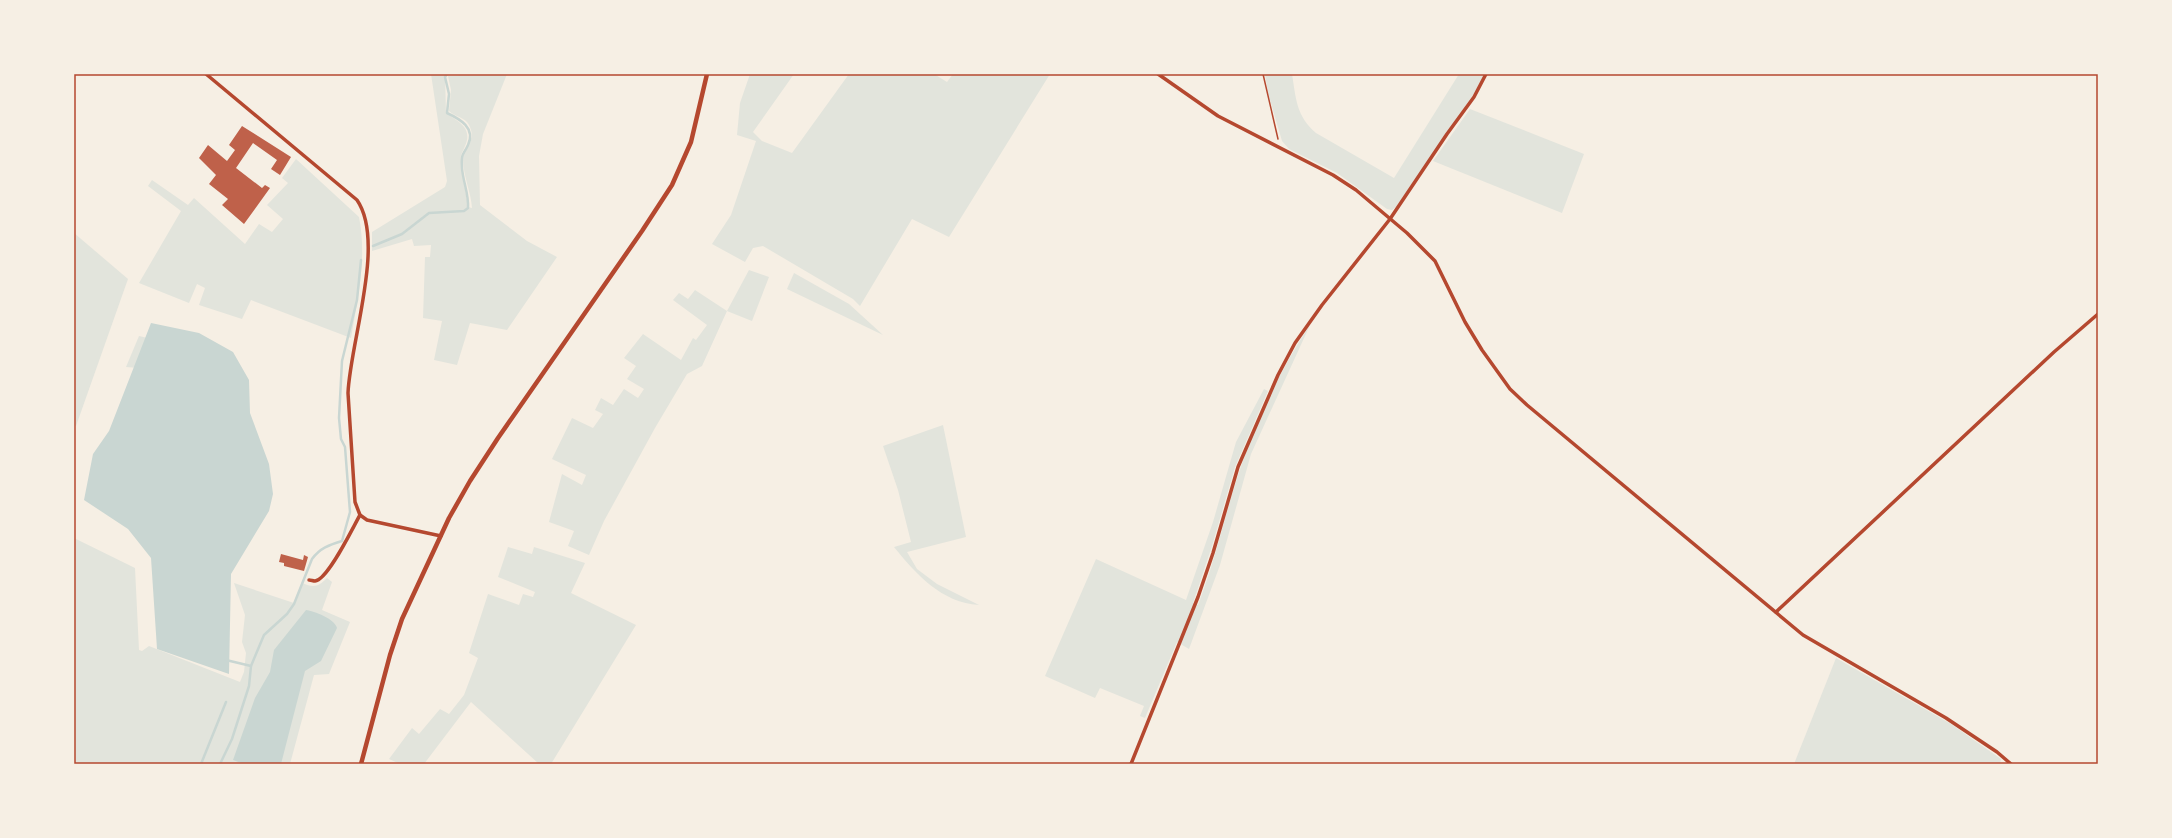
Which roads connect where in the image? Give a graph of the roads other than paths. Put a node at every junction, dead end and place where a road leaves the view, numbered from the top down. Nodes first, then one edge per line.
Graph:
1 (206, 74) edge
2 (707, 74) edge
3 (1158, 74) edge
4 (1486, 74) edge
5 (1390, 218) junction
6 (2098, 314) edge
7 (360, 515) junction
8 (441, 536) junction
9 (309, 580) dead end
10 (1776, 612) junction
11 (361, 764) edge
12 (1131, 764) edge
13 (2010, 764) edge

1 - 7 street
2 - 8 street
3 - 5 street
4 - 5 street
5 - 10 street
5 - 12 street
6 - 10 street
7 - 8 street
7 - 9 street
8 - 11 street
10 - 13 street

